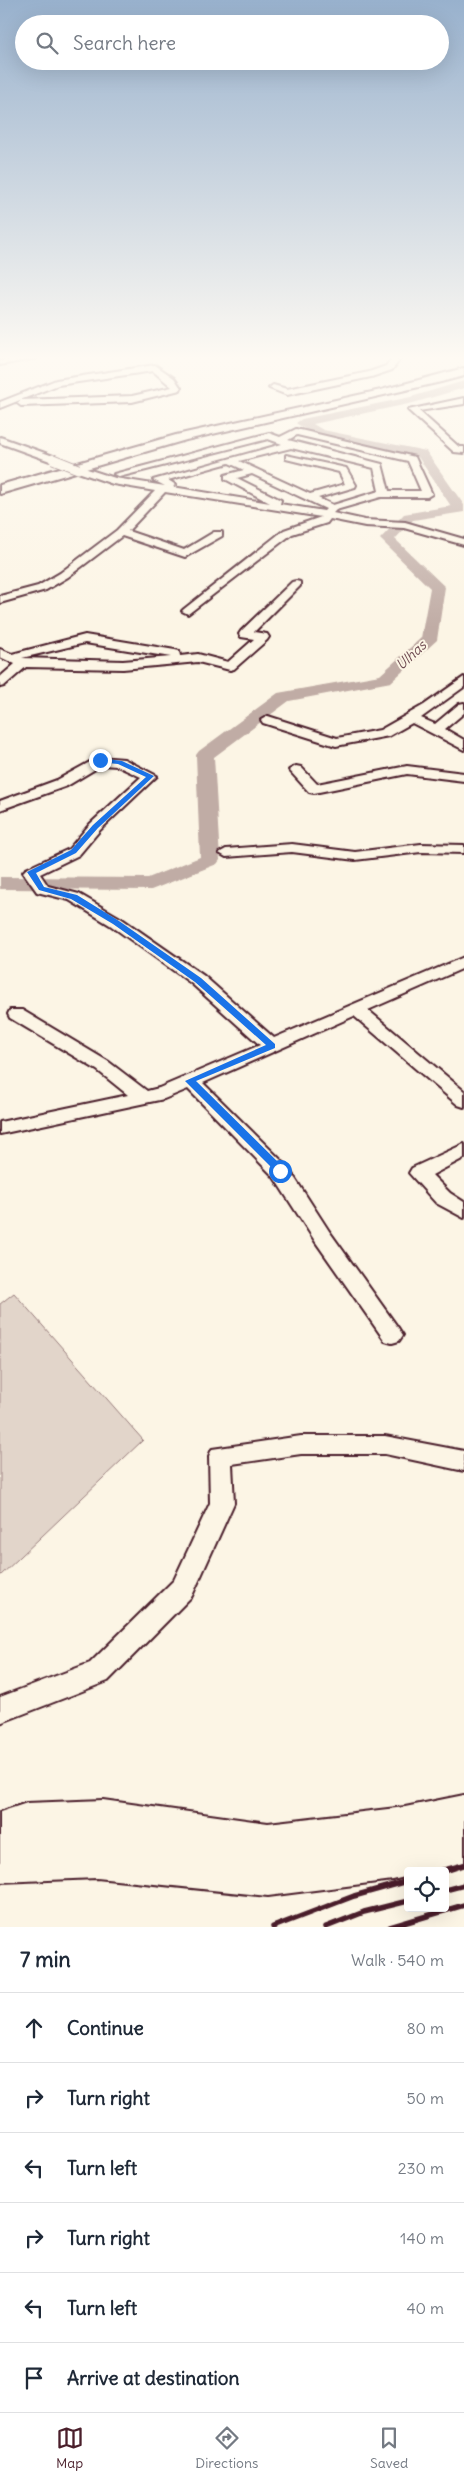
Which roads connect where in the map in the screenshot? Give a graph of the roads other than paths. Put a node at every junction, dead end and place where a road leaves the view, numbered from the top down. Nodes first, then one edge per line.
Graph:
1 (22, 448) edge
2 (117, 448) edge
3 (142, 448) edge
4 (222, 448) edge
5 (279, 448) edge
6 (303, 448) edge
7 (367, 448) edge
8 (289, 457) dead end
9 (230, 460) junction
10 (152, 466) junction
11 (252, 471) junction
12 (119, 474) dead end
13 (173, 476) junction
14 (0, 481) edge
15 (224, 485) dead end
16 (162, 489) junction
17 (0, 490) edge
18 (380, 494) junction
19 (309, 497) junction
20 (277, 502) dead end
21 (330, 512) junction
22 (121, 532) junction
23 (218, 534) dead end
24 (464, 542) edge
25 (296, 584) dead end
26 (0, 600) edge
27 (188, 611) dead end
28 (5, 655) edge
29 (198, 658) junction
30 (23, 662) junction
31 (464, 681) edge
32 (0, 683) edge
33 (464, 707) edge
34 (412, 718) junction
35 (268, 720) dead end
36 (436, 730) junction
37 (464, 746) edge
38 (296, 770) dead end
39 (464, 776) edge
40 (0, 806) edge
41 (464, 849) edge
42 (226, 853) dead end
43 (42, 889) joint
44 (464, 962) edge
45 (356, 1009) junction
46 (16, 1014) dead end
47 (272, 1046) junction
48 (190, 1081) junction
49 (461, 1094) edge
50 (143, 1097) junction
51 (0, 1128) edge
52 (464, 1150) edge
53 (464, 1210) edge
54 (392, 1335) dead end
55 (464, 1461) edge
56 (0, 1710) edge
57 (464, 1815) edge
58 (0, 1832) edge
59 (464, 1842) edge
60 (0, 1861) edge

1 - 16 street, bridge
2 - 14 highway
3 - 17 highway
4 - 10 street
5 - 9 street
6 - 18 street
7 - 18 street
8 - 19 street
9 - 11 street
9 - 13 street
10 - 12 street
10 - 13 street
11 - 19 street
11 - 20 street
13 - 15 street
16 - 21 street
16 - 22 street
18 - 21 street
19 - 21 street
21 - 24 street
21 - 27 street
22 - 23 street
22 - 26 street
25 - 29 street
28 - 29 street
28 - 30 street
29 - 30 street
30 - 32 street
31 - 34 street
33 - 36 street
34 - 35 street
34 - 36 street
36 - 37 street
38 - 39 street
40 - 43 street
41 - 42 street
43 - 47 street
44 - 45 street
45 - 47 street
45 - 49 street
46 - 50 street
47 - 48 street
48 - 50 street
48 - 54 street
50 - 51 street
52 - 53 street
55 - 56 street
57 - 58 highway
59 - 60 highway

